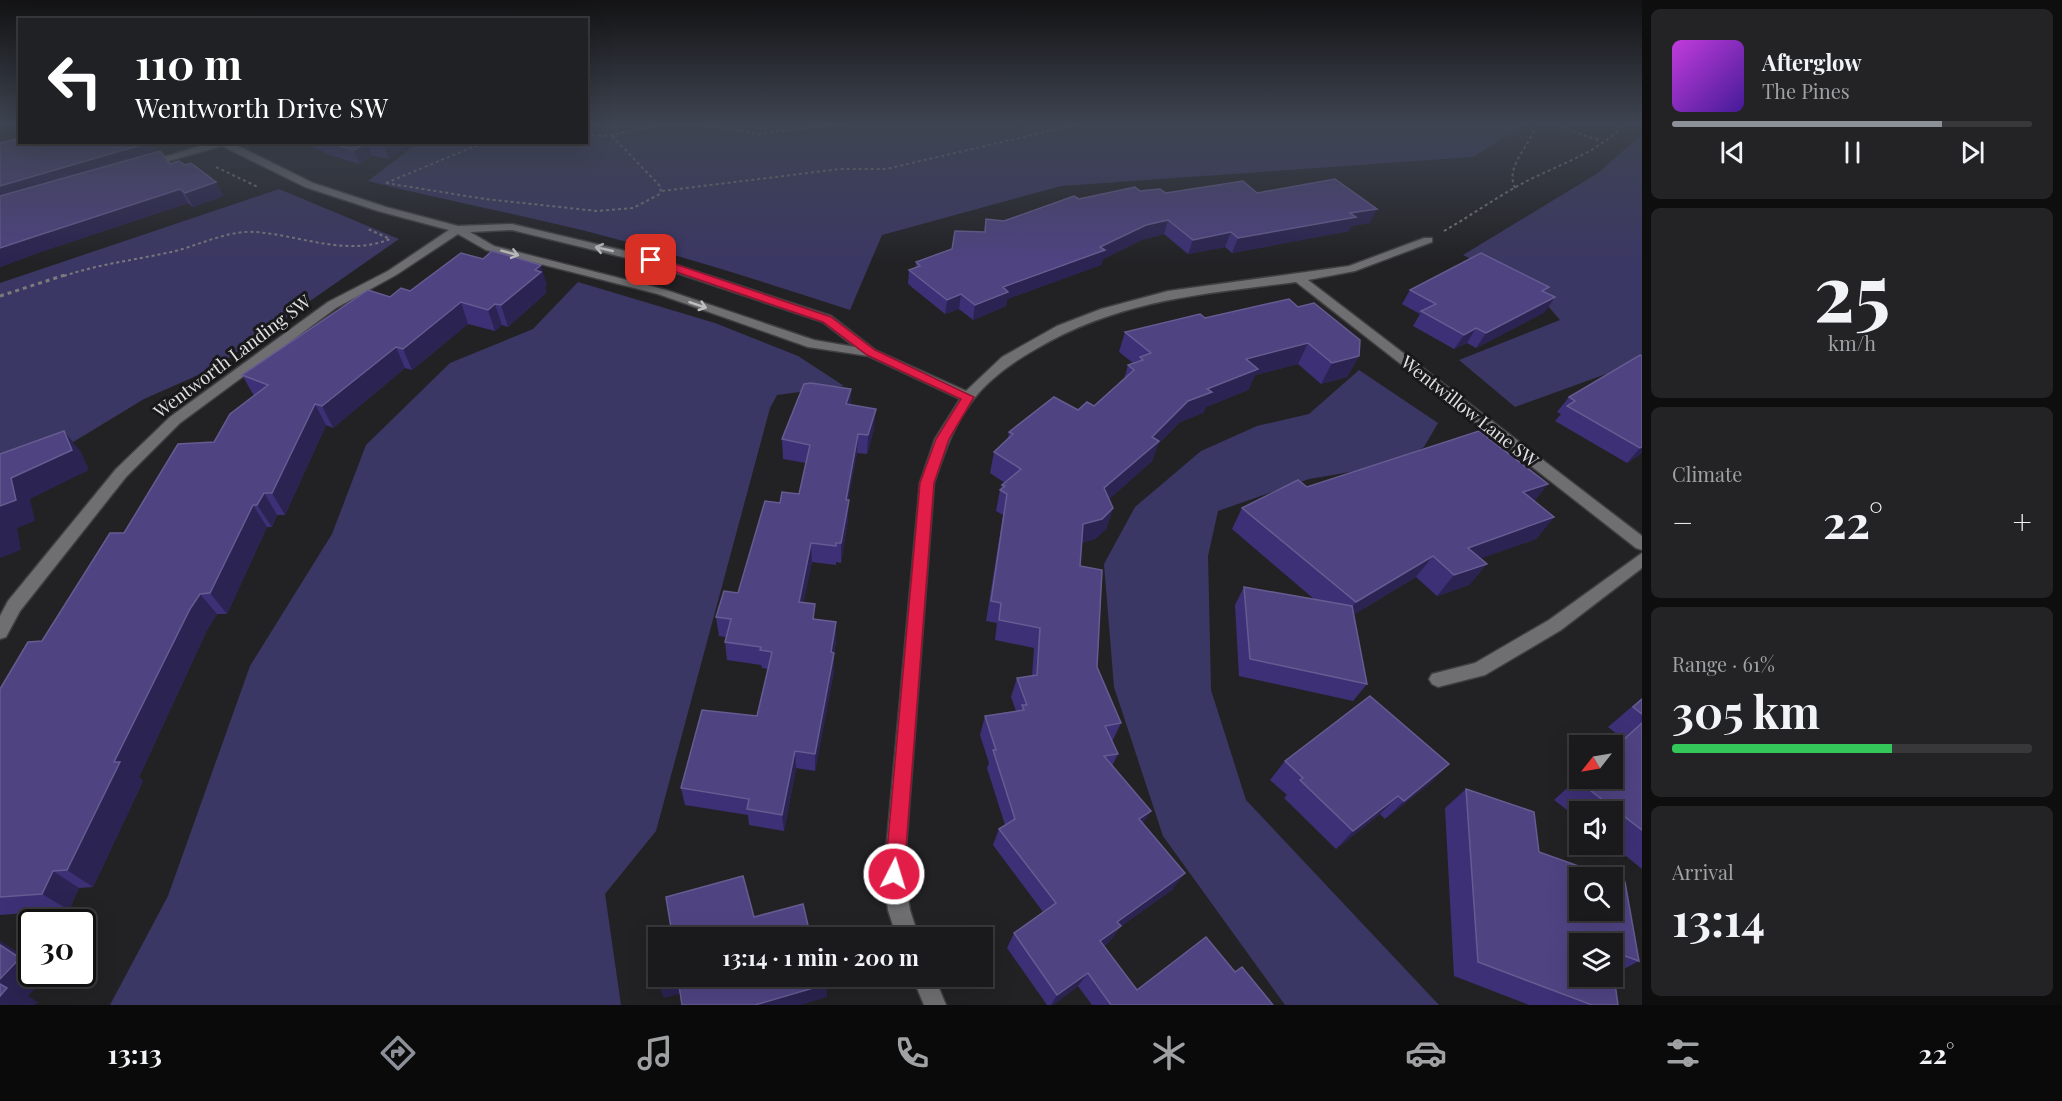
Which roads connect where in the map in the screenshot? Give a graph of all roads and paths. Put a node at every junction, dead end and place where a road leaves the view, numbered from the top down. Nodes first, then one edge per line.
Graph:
1 (278, 170) edge
2 (418, 170) edge
3 (643, 170) edge
4 (832, 170) edge
5 (1512, 170) edge
6 (1553, 170) edge
7 (386, 183) junction
8 (376, 186) dead end
9 (1515, 188) junction
10 (662, 190) junction
11 (458, 229) junction
12 (390, 240) dead end
13 (1428, 240) joint
14 (1298, 278) junction
15 (0, 296) edge
16 (871, 353) junction
17 (968, 397) junction
18 (1642, 544) edge
19 (1642, 560) edge
20 (7, 608) edge
21 (0, 633) edge
22 (1438, 679) dead end
23 (904, 927) edge
24 (927, 987) edge
25 (934, 1005) edge

1 - 11 street
2 - 7 path
3 - 10 path
4 - 10 path
5 - 9 path
6 - 9 path
7 - 8 path
7 - 10 path
9 - 13 path
11 -> 16 street
16 -> 11 street
11 - 20 street, Wentworth Landing SW
12 - 15 path
13 - 14 street
14 - 17 street
14 - 18 street, Wentwillow Lane SW
16 - 17 street
17 - 23 street
19 - 22 street
20 - 21 street, Wentworth Landing SW
24 - 25 street

